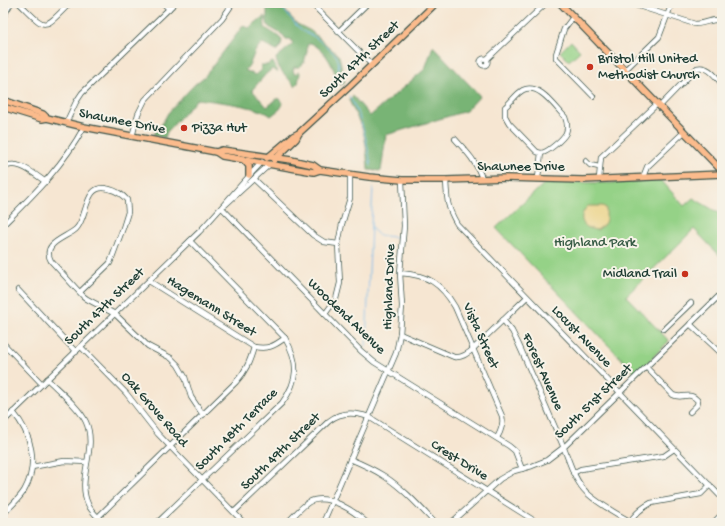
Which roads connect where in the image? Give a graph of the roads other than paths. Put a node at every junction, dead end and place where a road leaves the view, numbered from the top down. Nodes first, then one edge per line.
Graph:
1 (11, 3) edge
2 (18, 3) edge
3 (26, 3) edge
4 (70, 3) edge
5 (163, 3) edge
6 (175, 3) edge
7 (234, 3) edge
8 (311, 3) edge
9 (368, 3) edge
10 (436, 3) edge
11 (546, 3) edge
12 (560, 3) edge
13 (629, 3) edge
14 (672, 3) edge
15 (22, 7) junction
16 (169, 9) junction
17 (667, 16) junction
18 (3, 17) edge
19 (573, 17) junction
20 (722, 20) edge
21 (338, 32) junction
22 (487, 59) dead end
23 (372, 66) junction
24 (625, 70) junction
25 (722, 84) edge
26 (593, 96) dead end
27 (3, 100) edge
28 (658, 105) junction
29 (3, 107) edge
30 (26, 111) junction
31 (66, 123) junction
32 (84, 127) junction
33 (684, 132) junction
34 (299, 133) junction
35 (132, 137) junction
36 (455, 139) dead end
37 (287, 147) junction
38 (216, 152) junction
39 (541, 153) junction
40 (268, 157) junction
41 (276, 158) junction
42 (242, 159) junction
43 (291, 160) junction
44 (586, 161) dead end
45 (262, 162) junction
46 (270, 164) junction
47 (715, 164) junction
48 (599, 167) junction
49 (3, 168) edge
50 (320, 170) junction
51 (722, 171) edge
52 (350, 174) junction
53 (709, 174) junction
54 (722, 174) edge
55 (251, 177) junction
56 (643, 177) junction
57 (482, 178) junction
58 (538, 178) junction
59 (599, 179) junction
60 (402, 180) junction
61 (446, 180) junction
62 (46, 182) junction
63 (222, 208) junction
64 (3, 225) edge
65 (190, 241) junction
66 (338, 244) junction
67 (400, 273) junction
68 (149, 281) junction
69 (18, 290) dead end
70 (80, 292) junction
71 (722, 293) edge
72 (527, 297) junction
73 (691, 303) dead end
74 (115, 314) junction
75 (325, 314) junction
76 (503, 320) junction
77 (690, 324) junction
78 (664, 329) dead end
79 (400, 334) junction
80 (285, 338) junction
81 (3, 343) edge
82 (81, 347) junction
83 (254, 347) junction
84 (474, 348) junction
85 (76, 352) junction
86 (722, 352) edge
87 (646, 367) junction
88 (389, 371) junction
89 (48, 379) junction
90 (42, 384) junction
91 (620, 392) junction
92 (13, 412) junction
93 (690, 412) dead end
94 (203, 415) junction
95 (369, 417) junction
96 (3, 422) edge
97 (497, 438) junction
98 (170, 446) junction
99 (564, 448) junction
100 (674, 449) junction
101 (350, 459) junction
102 (88, 462) junction
103 (32, 467) junction
104 (522, 469) junction
105 (574, 473) junction
106 (202, 480) junction
107 (710, 485) junction
108 (486, 490) junction
109 (722, 498) edge
110 (332, 500) junction
111 (234, 512) junction
112 (3, 514) edge
113 (722, 514) edge
114 (98, 517) junction
115 (536, 522) edge
116 (104, 523) edge
117 (157, 523) edge
118 (244, 523) edge
119 (286, 523) edge
120 (323, 523) edge
121 (367, 523) edge
122 (435, 523) edge
123 (451, 523) edge
124 (631, 523) edge
125 (713, 523) edge

1 - 18 street
2 - 15 street
3 - 15 street
4 - 15 street
5 - 16 street
6 - 16 street
7 - 35 street
8 - 21 street
9 - 21 street
10 - 23 main road, South 47th Street
11 - 22 street
12 - 19 main road
13 - 17 street
14 - 17 street
16 - 31 street
17 - 20 street
17 - 24 street
19 - 24 main road
19 - 26 street
21 - 23 street
23 - 34 main road, South 47th Street
24 - 28 main road
25 - 28 street
27 - 30 main road, Shawnee Drive
28 - 33 main road
28 - 48 street
29 - 30 main road, Shawnee Drive
30 - 31 main road, Shawnee Drive
31 - 32 main road, Shawnee Drive
32 - 35 main road, Shawnee Drive
32 - 62 street
33 - 47 main road
33 - 56 street
34 - 37 main road, South 47th Street
34 - 40 main road, South 47th Street
35 - 38 main road, Shawnee Drive
36 - 57 street
37 - 41 main road, South 47th Street
37 - 43 main road
38 - 40 main road, Shawnee Drive
38 - 42 main road, Shawnee Drive
39 - 39 street
39 - 58 street
40 - 41 main road, Shawnee Drive
40 - 45 main road, South 47th Street
41 - 43 main road, Shawnee Drive
41 - 46 main road, South 47th Street
42 - 45 main road, Shawnee Drive
42 - 55 main road
43 - 50 main road, Shawnee Drive
44 - 48 street
45 - 46 main road, Shawnee Drive
45 - 55 street, South 47th Street
46 - 50 main road, Shawnee Drive
46 - 55 street, South 47th Street
47 - 51 main road
47 - 53 main road
48 - 59 street
49 - 62 street
50 - 52 main road, Shawnee Drive
52 - 60 main road, Shawnee Drive
52 - 66 street
53 - 54 main road, Shawnee Drive
53 - 56 main road, Shawnee Drive
55 - 63 street, South 47th Street
55 - 66 street
56 - 59 main road, Shawnee Drive
57 - 58 main road, Shawnee Drive
57 - 61 main road, Shawnee Drive
58 - 59 main road, Shawnee Drive
60 - 61 main road, Shawnee Drive
60 - 67 street, Highland Drive
61 - 72 street, Locust Avenue
62 - 64 street
63 - 65 street, South 47th Street
63 - 75 street, Woodend Avenue
65 - 68 street, South 47th Street
65 - 80 street
66 - 75 street
67 - 79 street, Highland Drive
67 - 84 street, Vista Street
68 - 74 street, South 47th Street
68 - 83 street, Hagemann Street
69 - 85 street
70 - 70 street
70 - 74 street
71 - 77 street, South 51st Street
72 - 76 street
72 - 91 street, Locust Avenue
73 - 78 street
74 - 82 street, South 47th Street
74 - 94 street
75 - 88 street, Woodend Avenue
76 - 84 street
76 - 99 street, Forest Avenue
77 - 86 street
77 - 87 street, South 51st Street
79 - 84 street
79 - 88 street, Highland Drive
80 - 83 street, Hagemann Street
80 - 106 street, South 48th Terrace
81 - 90 street
82 - 85 street, South 47th Street
82 - 98 street, Oak Grove Road
83 - 94 street
84 - 97 street, Vista Street
85 - 89 street, South 47th Street
87 - 91 street, South 51st Street
87 - 93 street
88 - 95 street, Highland Drive
88 - 97 street, Woodend Avenue
89 - 90 street, South 47th Street
89 - 102 street
90 - 92 street, South 47th Street
91 - 99 street, South 51st Street
91 - 100 street, Locust Avenue
92 - 96 street, South 47th Street
92 - 103 street
94 - 98 street
95 - 101 street, Highland Drive
95 - 108 street, Crest Drive
95 - 111 street, South 49th Street
97 - 104 street, Woodend Avenue
98 - 106 street, Oak Grove Road
98 - 114 street
99 - 104 street, South 51st Street
99 - 105 street, Forest Avenue
100 - 105 street
100 - 107 street, Locust Avenue
101 - 110 street, Highland Drive
101 - 122 street
102 - 103 street
102 - 114 street
103 - 112 street
104 - 108 street, South 51st Street
105 - 124 street, Forest Avenue
106 - 111 street, Oak Grove Road
106 - 117 street, South 48th Terrace
107 - 109 street, Locust Avenue
107 - 124 street
108 - 115 street, Crest Drive
108 - 123 street, South 51st Street
110 - 119 street
110 - 120 street, Highland Drive
110 - 121 street
111 - 118 street, Oak Grove Road
113 - 125 street
114 - 116 street

